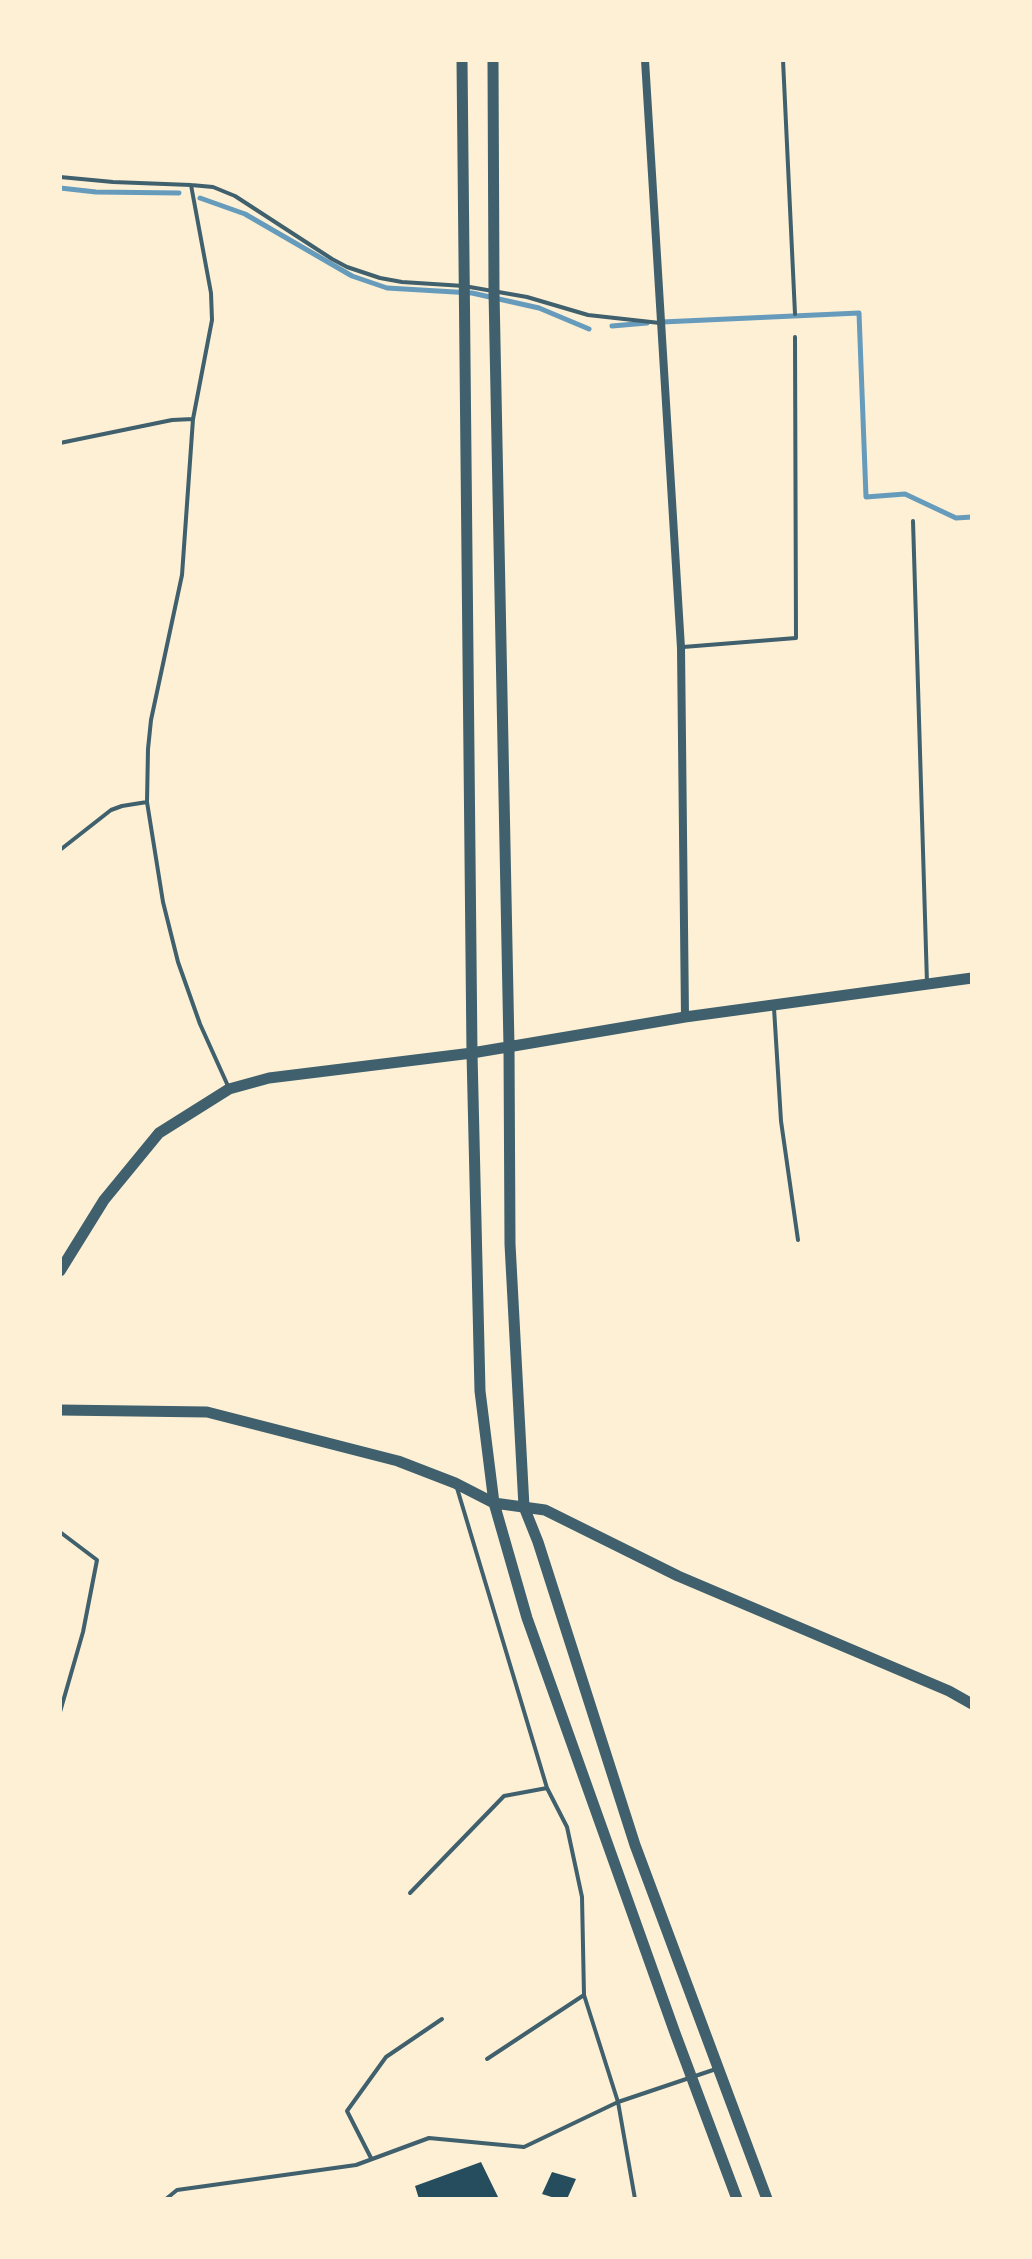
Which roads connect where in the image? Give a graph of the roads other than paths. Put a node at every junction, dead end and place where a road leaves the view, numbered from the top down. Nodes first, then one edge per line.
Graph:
1 (462, 60) edge
2 (493, 60) edge
3 (645, 60) edge
4 (783, 60) edge
5 (60, 177) edge
6 (191, 185) junction
7 (464, 286) junction
8 (494, 292) junction
9 (795, 314) dead end
10 (660, 323) junction
11 (795, 337) dead end
12 (193, 419) junction
13 (60, 443) edge
14 (913, 521) dead end
15 (681, 648) junction
16 (147, 802) junction
17 (60, 850) edge
18 (972, 978) edge
19 (927, 985) junction
20 (774, 1005) junction
21 (685, 1017) junction
22 (509, 1047) junction
23 (472, 1053) junction
24 (229, 1089) junction
25 (798, 1240) dead end
26 (60, 1271) edge
27 (60, 1410) edge
28 (455, 1483) junction
29 (494, 1503) junction
30 (524, 1507) junction
31 (60, 1532) edge
32 (972, 1704) edge
33 (60, 1712) edge
34 (547, 1788) junction
35 (410, 1893) dead end
36 (584, 1995) junction
37 (442, 2019) dead end
38 (487, 2059) dead end
39 (718, 2068) junction
40 (692, 2078) junction
41 (618, 2102) junction
42 (371, 2158) junction
43 (166, 2199) edge
44 (635, 2199) edge
45 (737, 2199) edge
46 (767, 2199) edge

1 - 7 street
2 - 8 street
3 - 10 street
4 - 9 lane
5 - 6 lane
6 - 7 lane
6 - 12 lane
7 - 8 lane
7 - 23 street
8 - 10 lane
8 - 22 street
10 - 15 street
11 - 15 lane
12 - 13 lane
12 - 16 lane
14 - 19 lane
15 - 21 street
16 - 17 lane
16 - 24 lane
18 - 19 street
19 - 20 street
20 - 21 street
20 - 25 lane
21 - 22 street
22 - 23 street
22 - 30 street
23 - 24 street
23 - 29 street
24 - 26 street
27 - 28 street
28 - 29 street
28 - 34 lane
29 - 30 street
29 - 40 street
30 - 32 street
30 - 39 street
31 - 33 lane
34 - 35 lane
34 - 36 lane
36 - 38 lane
36 - 41 lane
37 - 42 lane
39 - 40 lane
39 - 46 street
40 - 41 lane
40 - 45 street
41 - 42 lane
41 - 44 lane
42 - 43 lane

